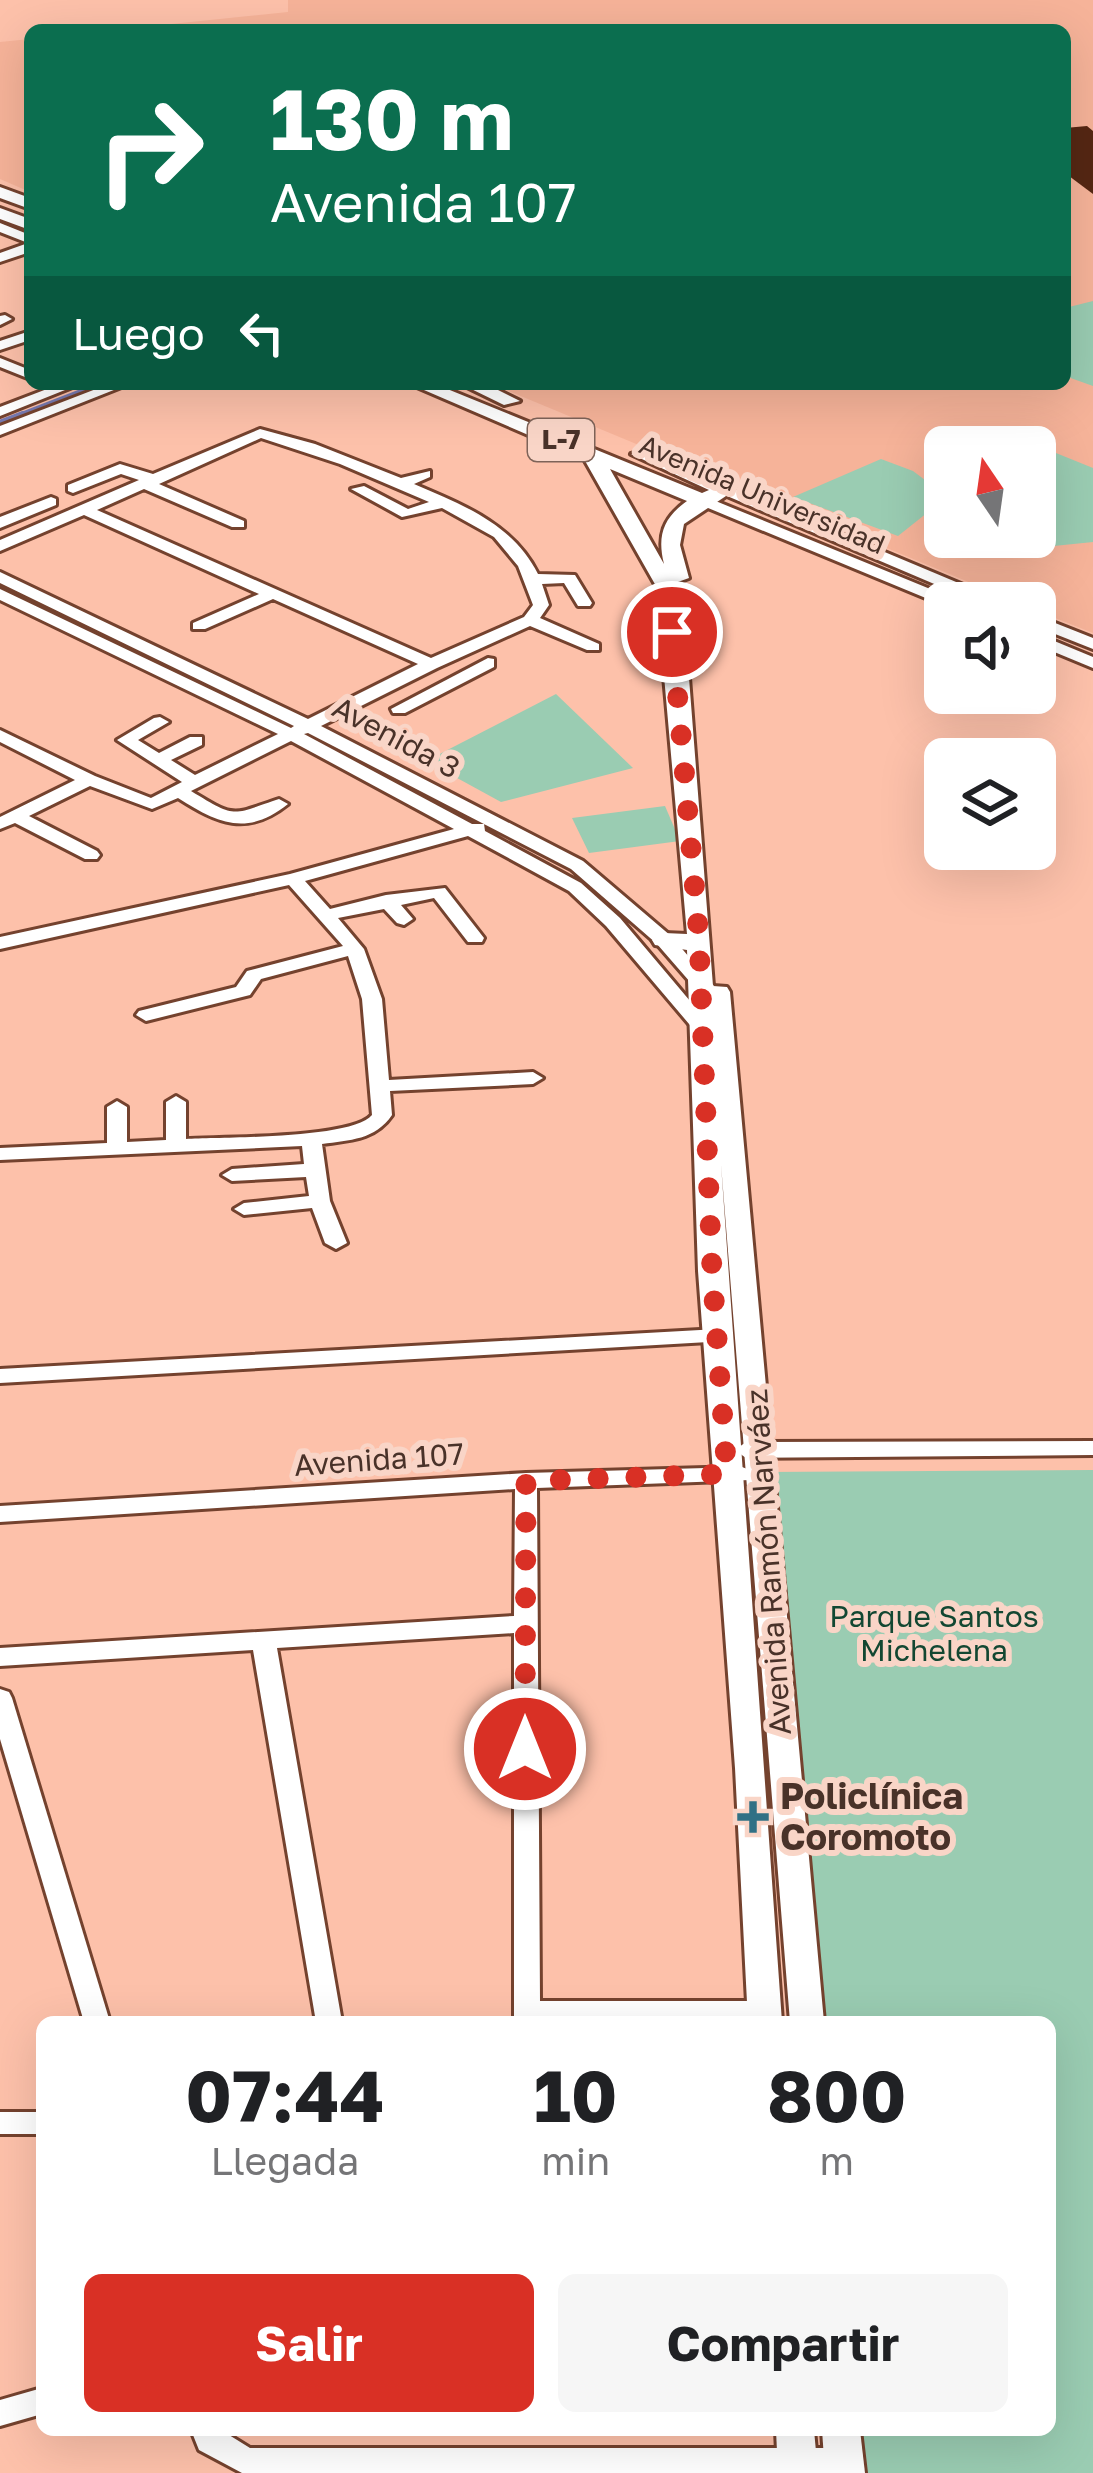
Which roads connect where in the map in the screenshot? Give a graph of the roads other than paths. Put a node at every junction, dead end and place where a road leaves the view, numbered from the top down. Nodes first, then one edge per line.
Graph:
1 (52, 390) edge
2 (106, 390) edge
3 (433, 390) edge
4 (483, 390) edge
5 (0, 412) edge
6 (0, 431) edge
7 (590, 452) junction
8 (425, 474) dead end
9 (151, 482) junction
10 (397, 485) junction
11 (73, 488) dead end
12 (359, 489) dead end
13 (678, 490) junction
14 (715, 496) junction
15 (50, 502) dead end
16 (442, 503) junction
17 (643, 508) junction
18 (83, 509) junction
19 (0, 523) edge
20 (238, 524) dead end
21 (668, 534) junction
22 (4, 540) edge
23 (0, 577) edge
24 (535, 579) junction
25 (938, 582) edge
26 (924, 591) edge
27 (274, 593) junction
28 (0, 594) edge
29 (584, 604) dead end
30 (536, 612) junction
31 (199, 626) dead end
32 (1056, 629) edge
33 (1093, 644) edge
34 (592, 647) dead end
35 (1056, 647) edge
36 (488, 663) dead end
37 (1093, 663) edge
38 (424, 668) junction
39 (443, 685) junction
40 (399, 709) dead end
41 (160, 722) dead end
42 (299, 730) junction
43 (0, 735) edge
44 (196, 741) dead end
45 (158, 760) junction
46 (89, 780) junction
47 (178, 790) junction
48 (279, 804) dead end
49 (7, 820) edge
50 (492, 823) junction
51 (472, 830) junction
52 (92, 855) dead end
53 (293, 879) junction
54 (386, 901) junction
55 (328, 915) junction
56 (404, 919) dead end
57 (475, 938) dead end
58 (699, 938) junction
59 (664, 940) junction
60 (0, 943) edge
61 (355, 949) junction
62 (700, 979) junction
63 (146, 1015) dead end
64 (711, 1020) junction
65 (533, 1078) dead end
66 (382, 1086) junction
67 (176, 1102) dead end
68 (117, 1107) dead end
69 (310, 1139) junction
70 (176, 1146) junction
71 (116, 1149) junction
72 (0, 1154) edge
73 (315, 1170) junction
74 (232, 1175) dead end
75 (320, 1201) junction
76 (244, 1209) dead end
77 (336, 1244) dead end
78 (718, 1336) junction
79 (0, 1376) edge
80 (1093, 1448) edge
81 (958, 1456) junction
82 (1093, 1462) edge
83 (726, 1463) junction
84 (762, 1464) junction
85 (526, 1481) junction
86 (0, 1514) edge
87 (524, 1624) junction
88 (263, 1639) junction
89 (0, 1658) edge
90 (0, 1698) edge
91 (96, 2016) edge
92 (328, 2016) edge
93 (528, 2016) edge
94 (765, 2016) edge
95 (806, 2016) edge
96 (36, 2122) edge
97 (0, 2123) edge
98 (36, 2403) edge
99 (0, 2413) edge
100 (208, 2436) edge
101 (797, 2454) edge
102 (843, 2455) edge

1 - 5 street
2 - 6 street
3 - 7 main road, Avenida Universidad / L-7
4 - 14 main road, Avenida Universidad / L-7
7 - 13 main road, Avenida Universidad / L-7
7 - 17 main road, Avenida Ramón Narváez
8 - 10 street
9 - 10 street
9 - 11 street
9 - 18 street
9 - 20 street
10 - 16 street
12 - 16 street
13 - 14 main road
13 - 17 main road
14 - 21 main road
14 - 21 main road
14 - 25 street, Avenida Universidad
14 - 26 street, Avenida Universidad
15 - 19 street
16 - 24 street
17 - 58 main road, Avenida Ramón Narváez
18 - 22 street
18 - 27 street
21 - 64 main road, Avenida Ramón Narváez
23 - 42 street, Avenida 3
24 - 29 street
24 - 30 street
27 - 31 street
27 - 38 street
28 - 42 street, Avenida 3
30 - 34 street
30 - 38 street
32 - 33 street
35 - 37 street
36 - 39 street
38 - 39 street
38 - 42 street
39 - 40 street
41 - 45 street
42 - 47 street
42 - 50 street, Avenida 3
42 - 51 street, Avenida 3
43 - 46 street
44 - 45 street
45 - 47 street
46 - 47 street
46 - 49 street
47 - 48 street
49 - 52 street
50 - 51 street
50 - 59 street, Avenida 3
51 - 53 street
51 - 64 street, Avenida 3
53 - 55 street
53 - 60 street
54 - 55 street
54 - 56 street
54 - 57 street
55 - 61 street
58 - 59 main road
58 - 62 main road, Avenida Ramón Narváez
59 - 62 street, Avenida 3
61 - 63 street
61 - 66 street
62 - 64 main road, Avenida Ramón Narváez
64 - 78 main road, Avenida Ramón Narváez
64 - 84 main road, Avenida Ramón Narváez
65 - 66 street
66 - 69 street
67 - 70 street
68 - 71 street
69 - 70 street
69 - 73 street
70 - 71 street
71 - 72 street
73 - 74 street
73 - 75 street
75 - 76 street
75 - 77 street
78 - 79 street
78 - 83 main road, Avenida Ramón Narváez
80 - 81 street
81 - 82 street
81 - 84 street, Avenida 107
83 - 84 street, Avenida 107
83 - 85 street, Avenida 107
83 - 94 main road, Avenida Ramón Narváez
84 - 95 main road, Avenida Ramón Narváez
85 - 86 street, Avenida 107
85 - 87 street
87 - 88 street
87 - 93 street
88 - 89 street
88 - 92 street
90 - 91 street
96 - 97 street
98 - 99 street
100 - 101 street
101 - 102 street

